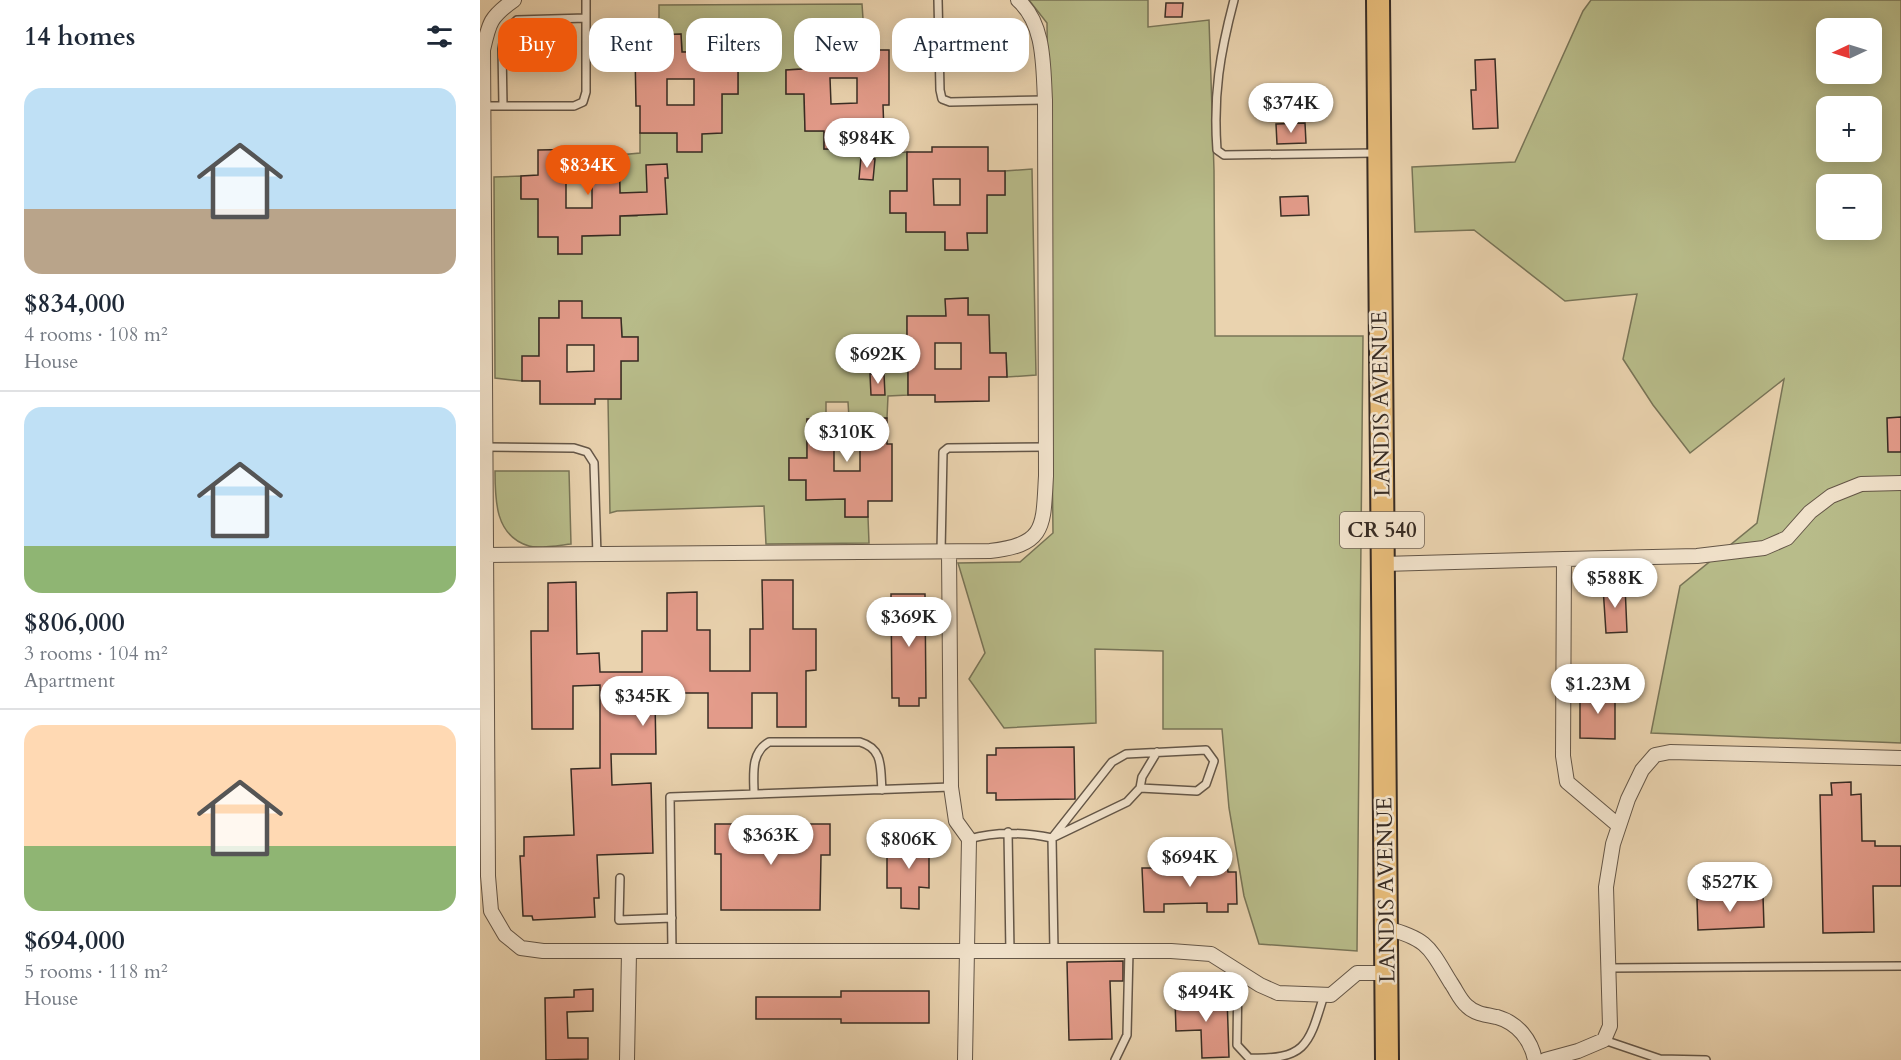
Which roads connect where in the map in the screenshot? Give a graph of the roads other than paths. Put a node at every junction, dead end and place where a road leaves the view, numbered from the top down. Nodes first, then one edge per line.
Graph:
1 (514, 0) edge
2 (586, 0) edge
3 (938, 0) edge
4 (1018, 0) edge
5 (1234, 0) edge
6 (1378, 0) edge
7 (586, 18) junction
8 (1045, 100) junction
9 (484, 105) junction
10 (503, 106) junction
11 (1379, 153) junction
12 (485, 447) junction
13 (1046, 447) junction
14 (1901, 483) edge
15 (945, 552) junction
16 (486, 555) junction
17 (597, 555) junction
18 (1564, 559) junction
19 (1383, 564) junction
20 (1157, 752) junction
21 (1901, 758) edge
22 (951, 787) junction
23 (1140, 788) junction
24 (882, 790) junction
25 (754, 794) junction
26 (483, 805) edge
27 (1619, 826) junction
28 (1008, 832) junction
29 (1052, 837) junction
30 (969, 839) junction
31 (620, 878) dead end
32 (672, 918) junction
33 (1386, 928) junction
34 (672, 951) junction
35 (1054, 951) junction
36 (1129, 951) junction
37 (629, 952) junction
38 (967, 952) junction
39 (1010, 952) junction
40 (1901, 966) edge
41 (1609, 968) junction
42 (1238, 971) junction
43 (1387, 973) junction
44 (1324, 994) junction
45 (1604, 1040) junction
46 (627, 1060) edge
47 (964, 1060) edge
48 (1115, 1060) edge
49 (1387, 1060) edge
50 (1535, 1060) edge
51 (1545, 1060) edge
52 (1706, 1060) edge

1 - 9 street
2 - 7 lane
3 - 8 lane
4 - 8 street
5 - 11 lane
6 - 11 main road, LANDIS AVENUE / CR 540
7 - 10 lane
7 - 10 lane
8 - 13 street
9 - 10 lane
9 - 12 street
11 - 19 main road, LANDIS AVENUE / CR 540
12 - 16 street
12 - 17 lane
13 - 15 street
13 - 15 lane
14 - 18 street
15 - 17 street
15 - 22 street
16 - 17 street
16 - 26 street
18 - 19 street
18 - 27 street
19 - 33 main road, LANDIS AVENUE / CR 540
20 - 23 lane
20 - 23 lane
20 - 29 lane
21 - 27 street
22 - 24 lane
22 - 30 street
23 - 29 lane
24 - 25 lane
24 - 25 lane
25 - 32 lane
26 - 37 street
27 - 41 street
28 - 29 lane
28 - 30 lane
28 - 39 lane
29 - 35 lane
30 - 38 street
31 - 32 lane
32 - 34 lane
33 - 43 main road, LANDIS AVENUE / CR 540
33 - 50 street
34 - 37 street
34 - 38 street
35 - 36 street
35 - 39 street
36 - 42 street
36 - 48 lane
37 - 46 street
38 - 39 street
38 - 47 street
40 - 41 lane
41 - 45 street
42 - 44 street
42 - 44 lane
43 - 44 street
43 - 49 main road, LANDIS AVENUE / CR 540
45 - 51 street
45 - 52 lane

